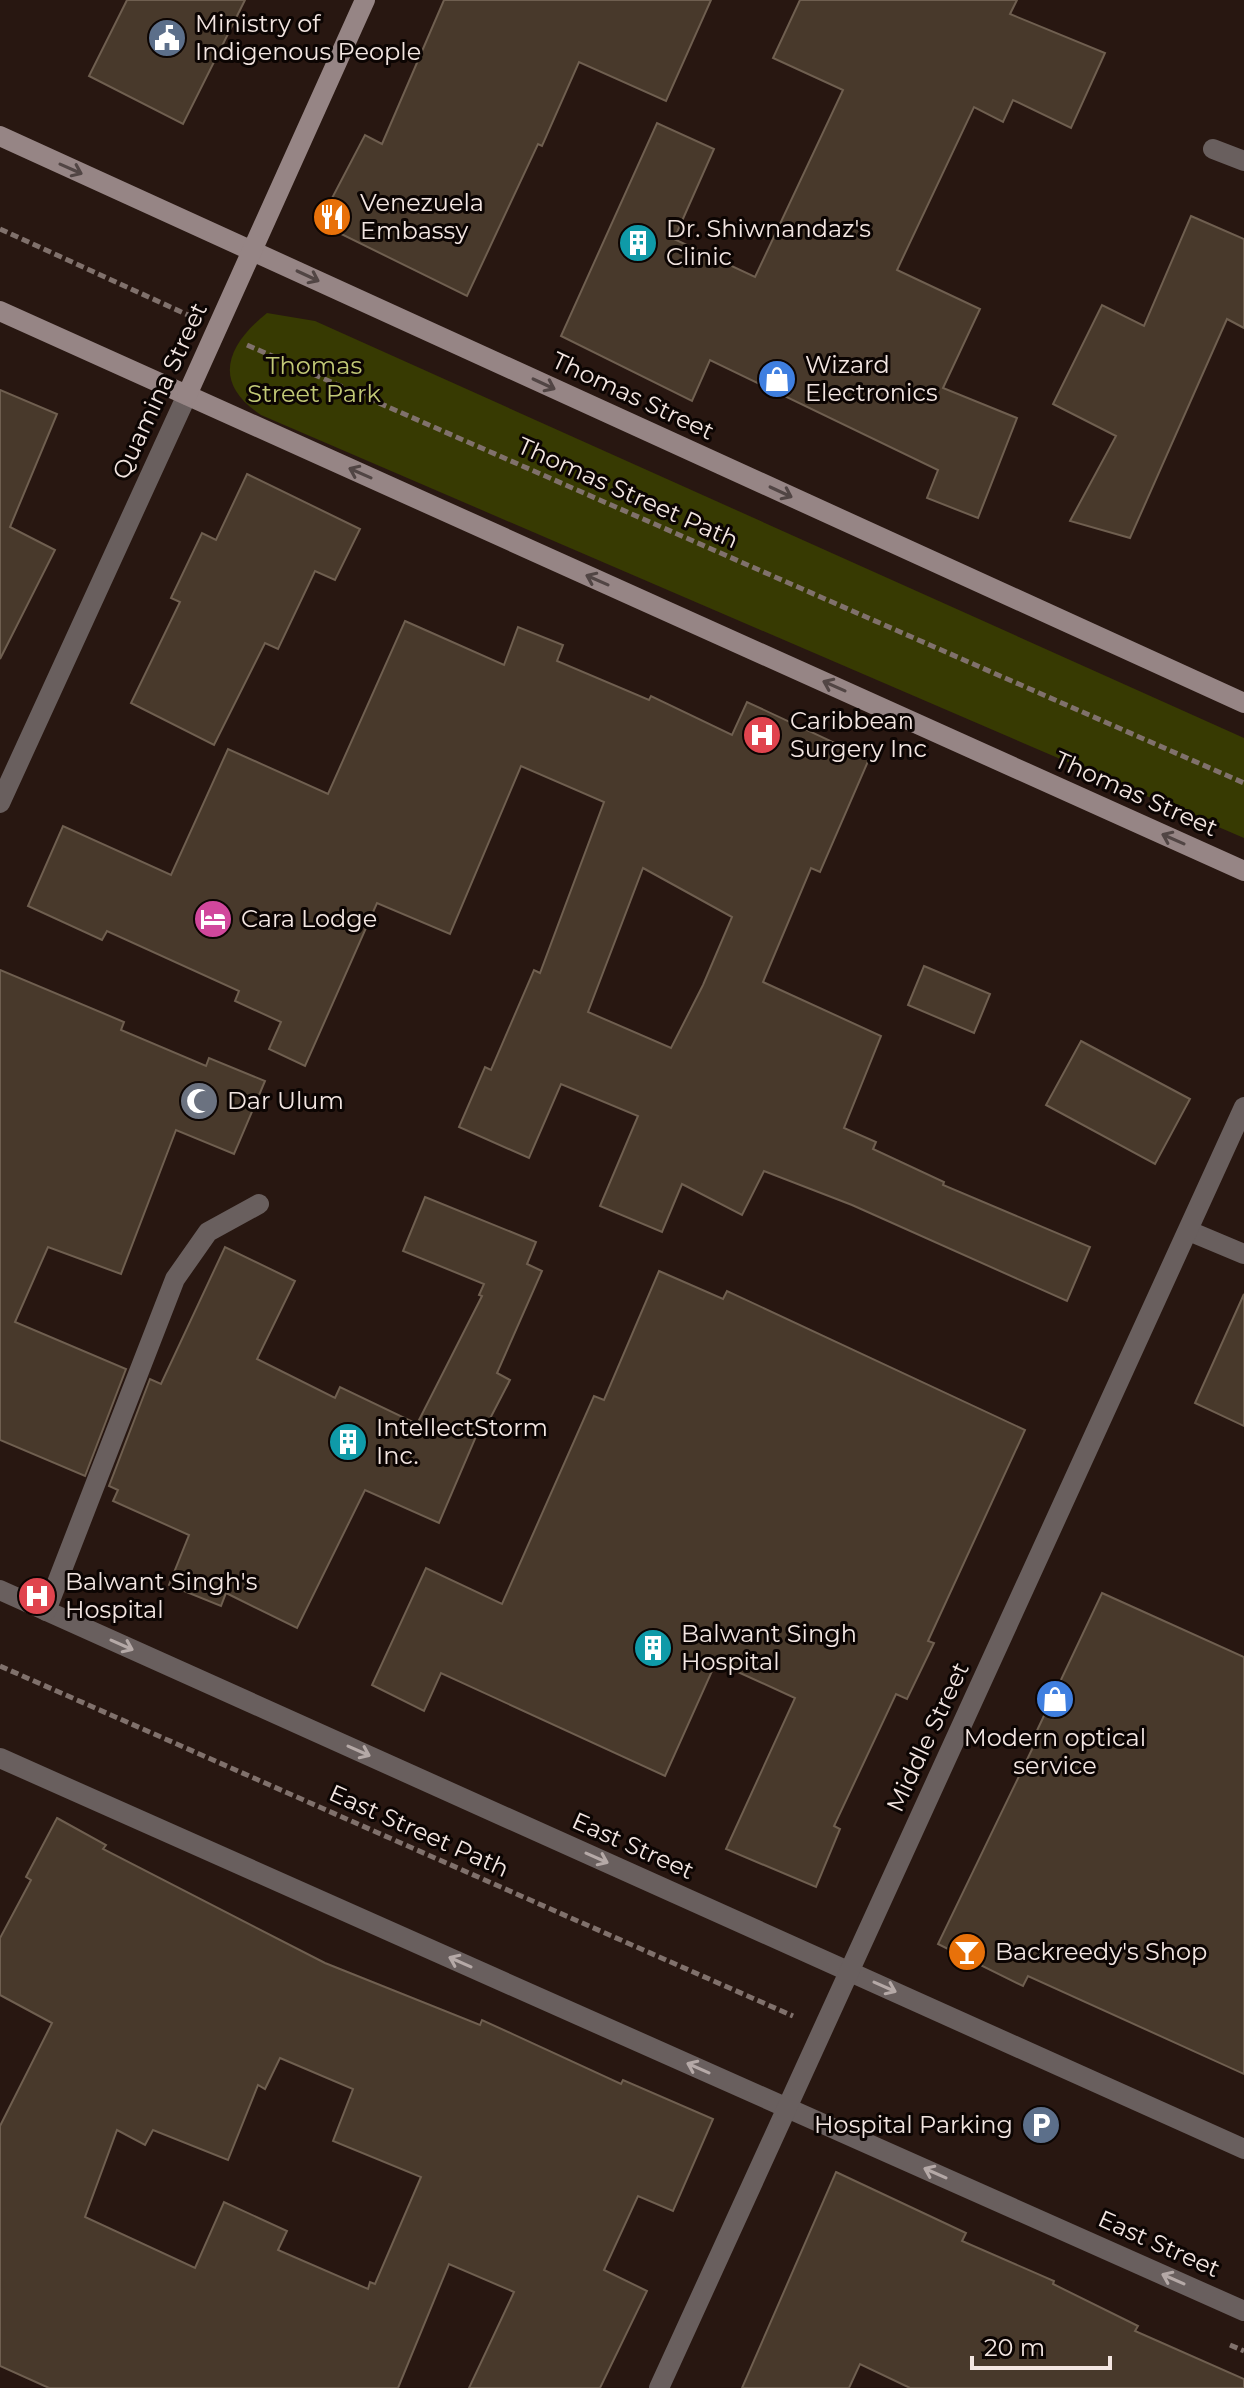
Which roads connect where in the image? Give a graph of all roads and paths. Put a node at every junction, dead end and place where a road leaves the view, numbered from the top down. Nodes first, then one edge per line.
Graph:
1 (365, 0) edge
2 (0, 136) edge
3 (1213, 149) dead end
4 (1244, 161) edge
5 (0, 229) edge
6 (252, 251) junction
7 (0, 311) edge
8 (217, 329) junction
9 (187, 395) junction
10 (1244, 703) edge
11 (1244, 783) edge
12 (0, 803) edge
13 (1244, 871) edge
14 (1244, 1107) edge
15 (259, 1204) dead end
16 (1189, 1231) junction
17 (1244, 1254) edge
18 (0, 1590) edge
19 (46, 1611) junction
20 (0, 1666) edge
21 (0, 1758) edge
22 (849, 1972) junction
23 (823, 2030) junction
24 (787, 2107) junction
25 (1244, 2149) edge
26 (1244, 2311) edge
27 (659, 2388) edge

1 - 6 street, Quamina Street
2 -> 6 street, Thomas Street
3 - 4 street
5 - 8 path, Thomas Street Path
6 - 8 street, Quamina Street
6 -> 10 street, Thomas Street
7 - 9 street, Thomas Street
8 - 9 street, Quamina Street
8 - 11 path, Thomas Street Path
9 - 12 street, Quamina Street
13 -> 9 street, Thomas Street
14 - 16 street, Middle Street
15 - 19 street
16 - 17 street
16 - 22 street, Middle Street
18 - 19 street, East Street
19 -> 22 street, East Street
20 - 23 path, East Street Path
24 -> 21 street, East Street
22 - 23 street, Middle Street
22 -> 25 street, East Street
23 - 24 street, Middle Street
26 -> 24 street, East Street
24 - 27 street, Middle Street

